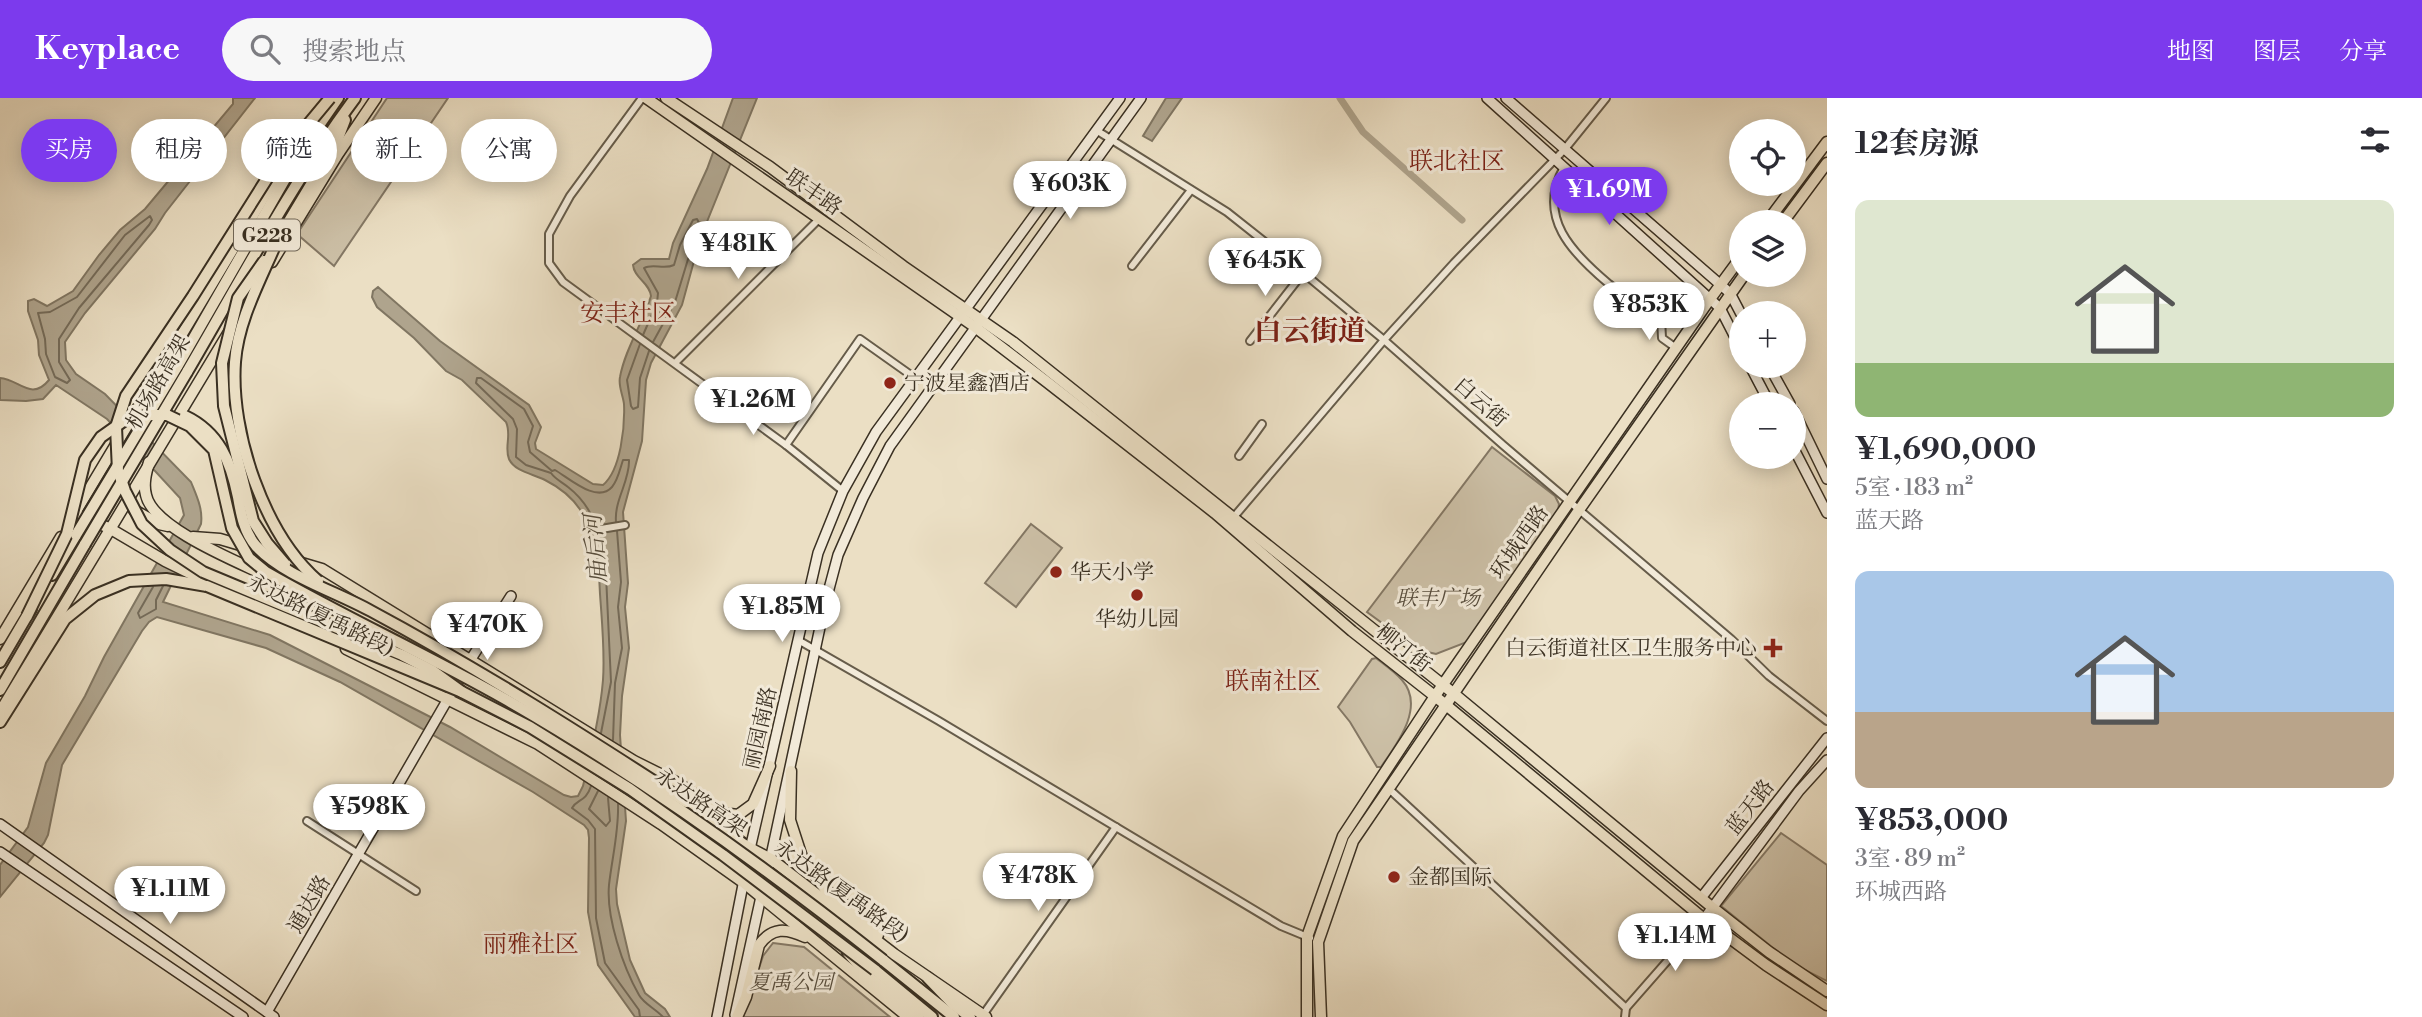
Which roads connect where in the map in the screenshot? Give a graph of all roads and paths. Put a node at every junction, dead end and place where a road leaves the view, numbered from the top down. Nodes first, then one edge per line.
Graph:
1 (324, 98) edge
2 (330, 98) edge
3 (338, 98) edge
4 (376, 98) edge
5 (644, 98) edge
6 (666, 98) edge
7 (1120, 98) edge
8 (1141, 98) edge
9 (1487, 98) edge
10 (1506, 98) edge
11 (1606, 98) edge
12 (354, 100) edge
13 (688, 120) junction
14 (1096, 130) junction
15 (1111, 140) junction
16 (1827, 142) edge
17 (1564, 150) junction
18 (1556, 159) junction
19 (1827, 163) edge
20 (1564, 167) junction
21 (1191, 190) junction
22 (1776, 210) edge
23 (1792, 210) edge
24 (819, 219) junction
25 (277, 241) junction
26 (1132, 266) dead end
27 (1303, 273) junction
28 (1729, 273) edge
29 (1720, 285) junction
30 (1697, 287) junction
31 (1735, 287) edge
32 (1730, 293) junction
33 (1710, 299) junction
34 (1734, 301) edge
35 (1720, 307) junction
36 (1648, 308) junction
37 (963, 313) junction
38 (978, 323) junction
39 (1729, 325) edge
40 (1384, 340) junction
41 (1250, 341) dead end
42 (1676, 348) junction
43 (676, 364) junction
44 (915, 379) junction
45 (151, 415) junction
46 (1262, 424) dead end
47 (1806, 436) edge
48 (786, 445) junction
49 (1238, 456) dead end
50 (149, 462) junction
51 (1804, 469) edge
52 (1827, 479) edge
53 (843, 491) junction
54 (1570, 502) junction
55 (124, 504) junction
56 (1579, 510) junction
57 (1827, 513) edge
58 (75, 514) junction
59 (1231, 520) junction
60 (625, 525) dead end
61 (172, 526) junction
62 (109, 528) junction
63 (595, 530) dead end
64 (194, 539) junction
65 (291, 571) junction
66 (511, 596) dead end
67 (27, 616) junction
68 (0, 639) edge
69 (798, 640) junction
70 (408, 646) junction
71 (816, 650) junction
72 (471, 659) junction
73 (0, 662) edge
74 (464, 672) junction
75 (1443, 685) junction
76 (0, 690) edge
77 (462, 692) junction
78 (1453, 693) junction
79 (1435, 696) junction
80 (449, 699) junction
81 (1446, 705) junction
82 (0, 712) edge
83 (1827, 721) edge
84 (0, 722) edge
85 (1827, 738) edge
86 (1827, 760) edge
87 (770, 766) junction
88 (791, 771) junction
89 (1388, 788) junction
90 (307, 821) dead end
91 (0, 824) edge
92 (1116, 827) junction
93 (750, 849) junction
94 (0, 852) edge
95 (358, 853) junction
96 (771, 859) junction
97 (744, 883) junction
98 (416, 891) dead end
99 (760, 897) junction
100 (1701, 898) junction
101 (1713, 908) junction
102 (1704, 919) junction
103 (1307, 937) junction
104 (1318, 942) junction
105 (824, 948) junction
106 (894, 954) junction
107 (1791, 967) junction
108 (873, 974) junction
109 (928, 978) junction
110 (1787, 979) junction
111 (1827, 985) edge
112 (1827, 991) edge
113 (1827, 1005) edge
114 (1626, 1008) junction
115 (1827, 1012) edge
116 (267, 1016) edge
117 (984, 1016) edge
118 (243, 1017) edge
119 (717, 1017) edge
120 (736, 1017) edge
121 (908, 1017) edge
122 (919, 1017) edge
123 (932, 1017) edge
124 (954, 1017) edge
125 (970, 1017) edge
126 (1307, 1017) edge
127 (1321, 1017) edge
128 (1625, 1017) edge

1 - 58 main road, bridge
2 - 77 highway, bridge
3 - 67 highway, 机场路高架 / G228, bridge
4 - 50 main road
5 - 13 main road, 联丰路
5 - 43 street
6 - 13 main road, 联丰路
7 - 14 street, 丽园南路
8 - 15 street, 丽园南路
9 - 18 street
10 - 17 street
11 - 17 street
12 - 25 highway
12 - 76 highway, 机场路高架 / G228, bridge
13 - 24 main road, 联丰路
13 - 37 main road, 联丰路
14 - 15 street, 白云街
14 - 37 street, 丽园南路
15 - 21 street, 白云街
15 - 38 street, 丽园南路
16 - 22 main road
17 - 18 street
17 - 29 street
18 - 20 street
18 - 40 street
19 - 23 main road
20 - 30 street
20 - 36 street
21 - 26 street
21 - 27 street, 白云街
24 - 37 main road, 联丰路
24 - 43 street
25 - 65 highway, bridge
25 - 70 highway, bridge
27 - 40 street, 白云街
27 - 41 street
28 - 29 main road, 环城西路
29 - 32 street
29 - 33 main road, 环城西路
30 - 33 street
30 - 36 street
31 - 32 main road, 环城西路
32 - 34 street
32 - 35 main road, 环城西路
33 - 35 street
33 - 42 main road, 环城西路
35 - 39 street
35 - 56 main road, 环城西路
36 - 42 street
37 - 38 main road, 柳汀街
37 - 44 street, 丽园南路
38 - 59 main road, 柳汀街
38 - 71 street, 丽园南路
40 - 54 street, 白云街
40 - 59 street
42 - 54 main road, 环城西路
43 - 48 street
44 - 48 street
44 - 53 street, 丽园南路
45 - 65 highway, bridge
45 - 67 highway, bridge
45 - 70 highway, bridge
46 - 49 street
47 - 52 street
48 - 53 street
50 - 55 main road
50 - 61 main road
51 - 57 street
53 - 69 street, 丽园南路
54 - 56 street, 白云街
54 - 75 main road, 环城西路
55 - 61 main road
55 - 62 main road
56 - 78 main road, 环城西路
56 - 83 street, 白云街
58 - 62 main road, 永达路(夏禹路段)
58 - 68 main road
59 - 75 main road, 柳汀街
59 - 79 main road, 柳汀街
60 - 63 street
61 - 64 main road, 永达路(夏禹路段)
62 - 80 main road, 永达路(夏禹路段)
62 - 82 main road
64 - 72 main road
64 - 74 main road, 永达路(夏禹路段)
65 - 93 highway, bridge
66 - 72 street, 通达路
67 - 73 highway, 机场路高架 / G228
69 - 71 street
69 - 87 street, 丽园南路
70 - 124 highway, 永达路高架, bridge
71 - 88 street, 丽园南路
71 - 92 street
72 - 74 street, 通达路
72 - 87 main road
74 - 80 street, 通达路
74 - 93 main road, 永达路(夏禹路段), bridge
75 - 78 main road, 柳汀街
75 - 79 main road, 环城西路
77 - 84 highway, bridge
77 - 108 highway, 永达路高架, bridge
78 - 81 main road, 环城西路
78 - 100 main road, 柳汀街
79 - 81 main road, 柳汀街
79 - 103 main road, 环城西路
80 - 95 street, 通达路
80 - 97 main road, 永达路(夏禹路段)
81 - 89 main road, 环城西路
81 - 102 main road, 柳汀街
85 - 100 street, 蓝天路
86 - 101 street, 蓝天路
87 - 93 street, 丽园南路
88 - 96 street, 丽园南路
88 - 106 main road
89 - 104 main road, 环城西路
89 - 114 street
90 - 95 street
91 - 116 street
92 - 103 street
92 - 117 street
93 - 96 main road, 永达路(夏禹路段)
93 - 97 street, 丽园南路
94 - 118 street
95 - 98 street
95 - 116 street, 通达路
96 - 99 street, 丽园南路
96 - 106 main road, 永达路(夏禹路段)
97 - 99 main road
97 - 119 street, 丽园南路
99 - 105 main road
99 - 120 street, 丽园南路
100 - 101 main road, 柳汀街
101 - 102 street, 蓝天路
101 - 107 main road, 柳汀街
102 - 110 main road, 柳汀街
102 - 114 street
103 - 104 street
103 - 126 main road, 环城西路
104 - 127 main road, 环城西路
105 - 120 main road
105 - 121 main road
106 - 109 main road, 永达路(夏禹路段)
107 - 111 main road
107 - 112 main road, 柳汀街
108 - 122 highway
108 - 123 highway, 永达路高架
109 - 117 main road, 永达路(夏禹路段)
109 - 125 highway
110 - 113 main road, 柳汀街
110 - 115 main road
114 - 128 street

